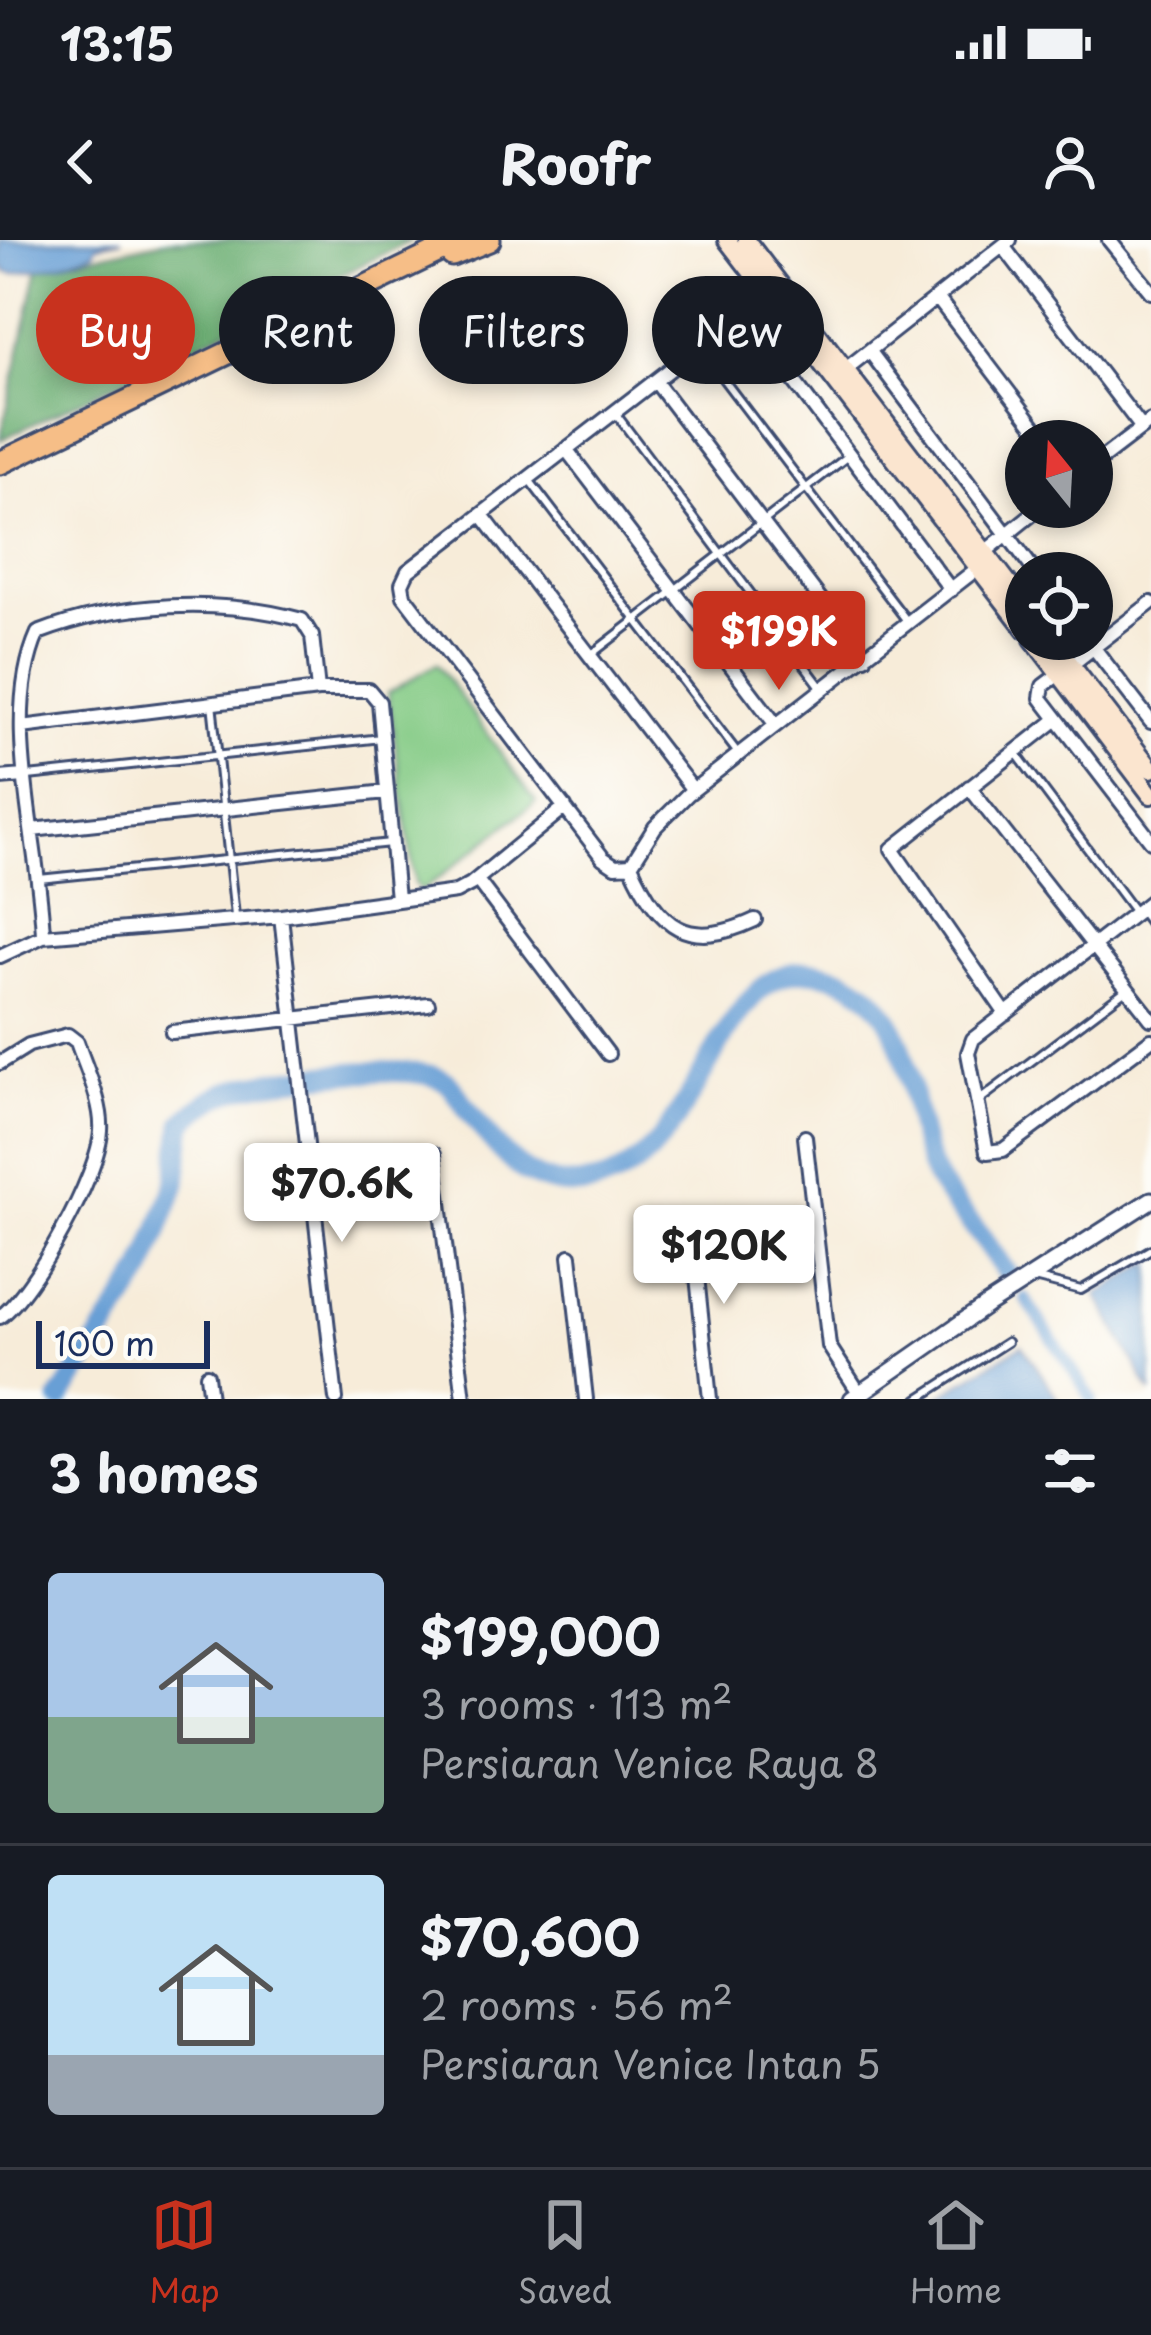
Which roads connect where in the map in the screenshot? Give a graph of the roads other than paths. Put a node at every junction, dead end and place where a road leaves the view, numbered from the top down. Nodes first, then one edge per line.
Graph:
1 (462, 240) edge
2 (489, 240) edge
3 (727, 240) edge
4 (746, 240) edge
5 (1109, 240) edge
6 (1006, 243) edge
7 (393, 276) edge
8 (761, 276) edge
9 (766, 276) edge
10 (395, 277) edge
11 (1151, 292) edge
12 (938, 299) junction
13 (824, 343) edge
14 (871, 353) junction
15 (824, 355) edge
16 (219, 359) edge
17 (847, 368) junction
18 (652, 384) edge
19 (658, 384) edge
20 (727, 384) edge
21 (796, 384) edge
22 (614, 412) junction
23 (1030, 420) edge
24 (1147, 425) edge
25 (566, 449) junction
26 (1113, 450) edge
27 (849, 454) junction
28 (0, 463) edge
29 (915, 472) junction
30 (528, 478) junction
31 (807, 488) junction
32 (482, 514) junction
33 (763, 522) junction
34 (1016, 528) edge
35 (1007, 535) junction
36 (722, 552) junction
37 (1020, 552) edge
38 (982, 560) junction
39 (1005, 584) edge
40 (674, 590) junction
41 (951, 590) junction
42 (1005, 593) edge
43 (1151, 603) edge
44 (634, 620) junction
45 (909, 623) junction
46 (1113, 628) edge
47 (590, 656) junction
48 (865, 658) junction
49 (1057, 660) edge
50 (1074, 660) edge
51 (1103, 660) edge
52 (1065, 669) junction
53 (319, 690) junction
54 (823, 690) junction
55 (212, 703) junction
56 (1058, 719) junction
57 (1151, 722) edge
58 (776, 725) junction
59 (22, 727) junction
60 (382, 738) junction
61 (1015, 752) junction
62 (740, 755) junction
63 (218, 757) junction
64 (1151, 770) edge
65 (24, 776) junction
66 (0, 778) edge
67 (969, 787) junction
68 (693, 790) junction
69 (386, 792) junction
70 (1151, 795) edge
71 (565, 807) junction
72 (224, 809) junction
73 (32, 830) junction
74 (1151, 841) edge
75 (391, 843) junction
76 (229, 862) junction
77 (632, 865) junction
78 (39, 879) junction
79 (477, 880) junction
80 (397, 899) junction
81 (1142, 908) edge
82 (281, 916) junction
83 (236, 920) junction
84 (755, 920) dead end
85 (1151, 925) edge
86 (43, 936) junction
87 (1093, 945) junction
88 (0, 956) edge
89 (1127, 989) junction
90 (428, 1004) dead end
91 (1006, 1013) junction
92 (1151, 1019) edge
93 (293, 1021) junction
94 (172, 1032) dead end
95 (1151, 1040) edge
96 (608, 1054) dead end
97 (0, 1063) edge
98 (976, 1103) junction
99 (805, 1137) dead end
100 (434, 1154) dead end
101 (1151, 1200) edge
102 (691, 1220) dead end
103 (1151, 1249) edge
104 (570, 1256) dead end
105 (1031, 1277) junction
106 (0, 1317) edge
107 (1007, 1342) dead end
108 (206, 1375) dead end
109 (856, 1396) edge
110 (210, 1399) edge
111 (336, 1399) edge
112 (464, 1399) edge
113 (586, 1399) edge
114 (710, 1399) edge
115 (918, 1399) edge

1 - 7 highway
2 - 10 highway
3 - 8 main road
4 - 9 main road
5 - 11 street
6 - 12 street
6 - 24 street
12 - 14 street
12 - 23 street
13 - 17 main road
14 - 17 street
14 - 35 street
15 - 29 main road
16 - 28 highway
17 - 29 main road
18 - 22 street
19 - 33 street
20 - 31 lane
21 - 27 street
22 - 25 street
22 - 36 lane
24 - 26 street
25 - 30 street
25 - 40 street
27 - 31 lane
27 - 41 street
29 - 38 main road
30 - 32 street
30 - 44 lane
31 - 33 lane
31 - 45 lane
32 - 47 street
32 - 71 street
33 - 36 lane
33 - 48 street
34 - 35 street
35 - 37 street
35 - 38 street
36 - 40 lane
36 - 54 lane
38 - 39 main road
38 - 41 street
38 - 42 main road
40 - 44 lane
40 - 58 street
41 - 45 street
43 - 46 street
44 - 47 lane
44 - 62 lane
45 - 48 street
47 - 68 street
48 - 54 street
49 - 52 main road
50 - 52 street
51 - 57 street
52 - 56 street
52 - 64 main road
52 - 70 main road
53 - 55 street
53 - 59 street
53 - 60 street
54 - 58 street
55 - 59 street
55 - 63 lane
56 - 61 street
56 - 74 street
58 - 62 street
59 - 65 street
60 - 63 lane
60 - 69 street
61 - 67 street
61 - 81 lane
62 - 68 street
63 - 65 lane
63 - 72 lane
65 - 66 street
65 - 73 street
67 - 87 street
67 - 91 street
68 - 77 street
69 - 72 street
69 - 75 street
71 - 77 street
71 - 79 street
72 - 73 street
72 - 76 lane
73 - 78 street
75 - 76 lane
75 - 80 street
76 - 78 lane
76 - 83 lane
77 - 84 street
78 - 86 street
79 - 80 street
79 - 96 street
80 - 82 street
81 - 85 lane
81 - 87 street
82 - 83 street
82 - 93 street
83 - 86 street
86 - 88 street
87 - 89 street
87 - 91 street
89 - 92 street
89 - 98 lane
90 - 93 street
91 - 98 street
93 - 94 street
93 - 111 street
95 - 98 street
97 - 106 street
99 - 109 street
100 - 112 street
101 - 105 street
102 - 114 street
103 - 105 lane
104 - 113 street
105 - 109 street
107 - 115 lane
108 - 110 street

